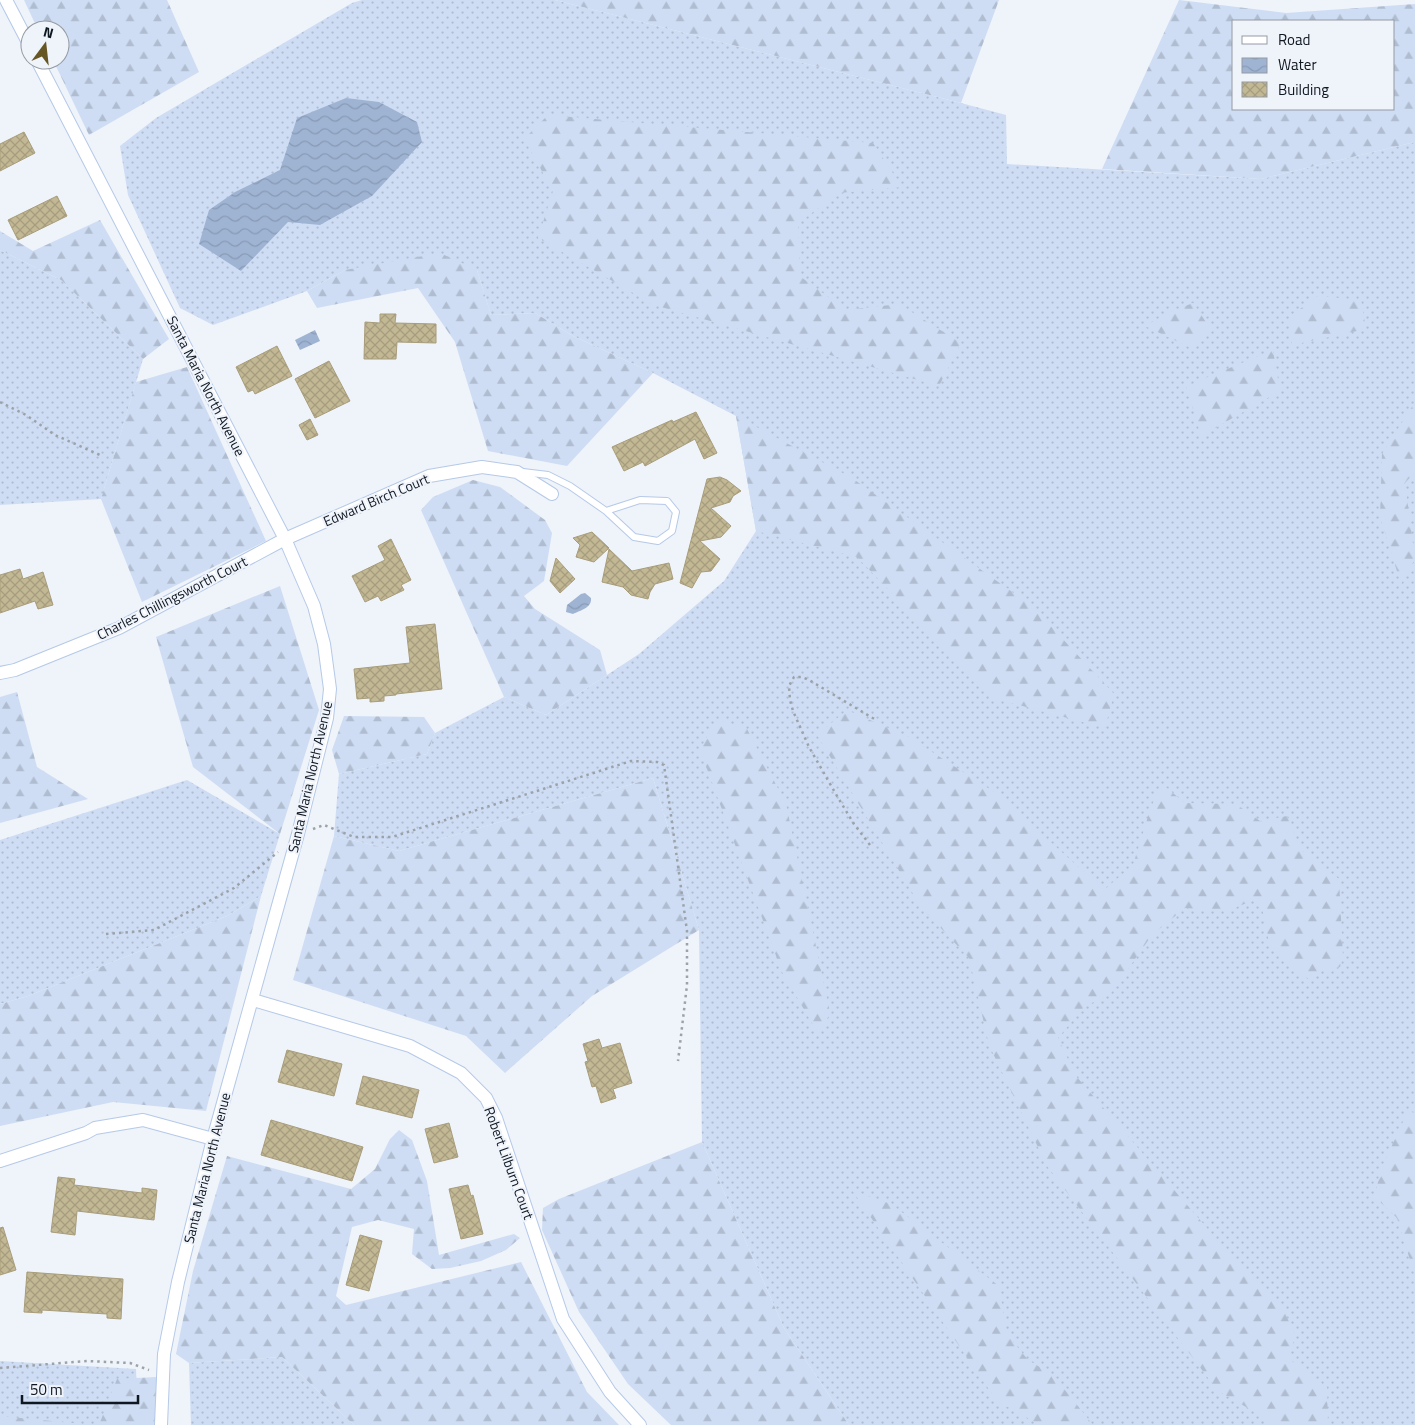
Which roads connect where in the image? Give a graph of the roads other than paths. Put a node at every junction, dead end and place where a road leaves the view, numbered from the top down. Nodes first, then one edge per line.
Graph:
1 (6, 0) edge
2 (20, 27) edge
3 (43, 70) edge
4 (517, 472) junction
5 (552, 494) dead end
6 (606, 512) junction
7 (286, 539) junction
8 (0, 673) edge
9 (253, 1000) junction
10 (213, 1139) junction
11 (0, 1160) edge
12 (161, 1425) edge
13 (640, 1425) edge

1 - 2 street
3 - 7 street, Santa Maria North Avenue
4 - 5 street, Edward Birch Court
4 - 6 lane
4 - 7 street, Edward Birch Court
6 - 6 lane
7 - 8 street, Charles Chillingsworth Court
7 - 9 street, Santa Maria North Avenue
9 - 10 street, Santa Maria North Avenue
9 - 13 street, Robert Lilburn Court
10 - 11 street
10 - 12 street, Santa Maria North Avenue

